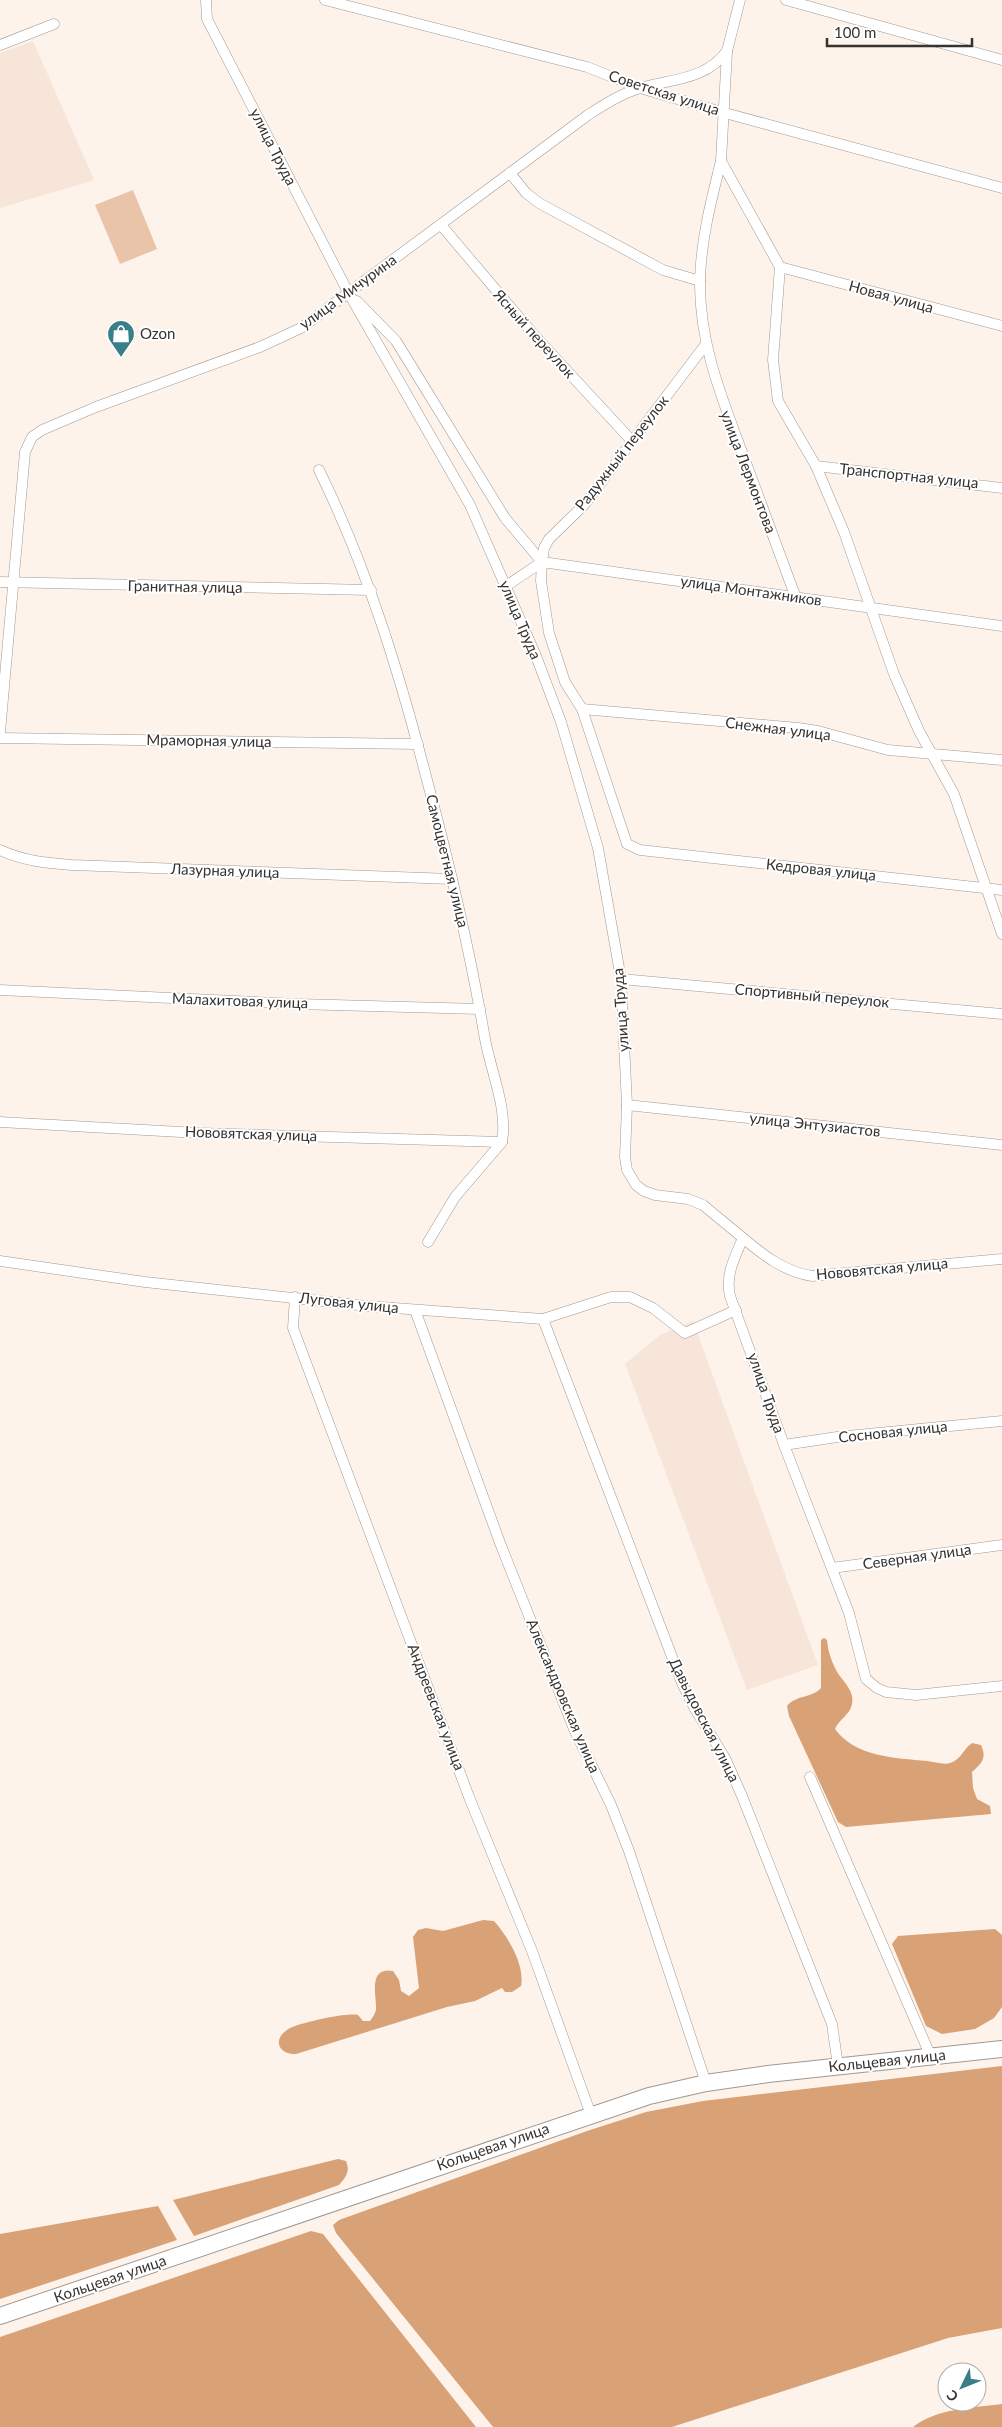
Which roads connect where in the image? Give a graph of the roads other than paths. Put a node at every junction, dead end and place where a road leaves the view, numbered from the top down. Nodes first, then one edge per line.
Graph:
1 (206, 0) edge
2 (325, 0) edge
3 (740, 0) edge
4 (786, 0) edge
5 (54, 24) dead end
6 (0, 45) edge
7 (728, 51) junction
8 (1002, 60) edge
9 (640, 88) junction
10 (725, 113) junction
11 (721, 161) junction
12 (510, 174) junction
13 (1002, 188) edge
14 (441, 225) junction
15 (780, 267) junction
16 (700, 282) junction
17 (348, 292) junction
18 (1002, 326) edge
19 (706, 344) junction
20 (631, 440) junction
21 (816, 466) junction
22 (319, 470) dead end
23 (1002, 488) edge
24 (542, 562) junction
25 (0, 582) edge
26 (12, 582) junction
27 (506, 586) junction
28 (371, 590) junction
29 (796, 598) junction
30 (872, 608) junction
31 (1002, 626) edge
32 (582, 709) junction
33 (0, 732) edge
34 (0, 738) edge
35 (418, 744) junction
36 (930, 753) junction
37 (1002, 760) edge
38 (0, 850) edge
39 (640, 850) joint
40 (452, 879) junction
41 (987, 888) junction
42 (1002, 890) edge
43 (1002, 934) edge
44 (621, 979) junction
45 (0, 990) edge
46 (480, 1009) junction
47 (1002, 1014) edge
48 (627, 1106) junction
49 (0, 1122) edge
50 (502, 1142) junction
51 (1002, 1145) edge
52 (743, 1238) junction
53 (428, 1242) dead end
54 (1002, 1259) edge
55 (0, 1261) edge
56 (295, 1297) junction
57 (415, 1310) junction
58 (736, 1310) junction
59 (542, 1319) junction
60 (1002, 1421) edge
61 (784, 1445) junction
62 (1002, 1545) edge
63 (832, 1568) junction
64 (1002, 1686) edge
65 (810, 1778) dead end
66 (1002, 2049) edge
67 (931, 2056) junction
68 (838, 2066) junction
69 (706, 2083) junction
70 (591, 2115) junction
71 (0, 2316) edge

1 - 17 street, улица Труда
2 - 9 street, Советская улица
3 - 7 street, улица Лермонтова
4 - 8 street
5 - 6 street
7 - 9 street, улица Мичурина
7 - 10 street, улица Лермонтова
9 - 10 street, Советская улица
9 - 12 street, улица Мичурина
10 - 11 street, улица Лермонтова
10 - 13 street, Советская улица
11 - 15 street
11 - 16 street, улица Лермонтова
12 - 14 street, улица Мичурина
12 - 16 street
14 - 17 street, улица Мичурина
14 - 20 street, Ясный переулок
15 - 18 street, Новая улица
15 - 21 street
16 - 19 street, улица Лермонтова
17 - 24 street, улица Труда
17 - 26 street, улица Мичурина
17 - 27 street, улица Труда
19 - 20 street, Радужный переулок
19 - 29 street, улица Лермонтова
20 - 24 street, Радужный переулок
21 - 23 street, Транспортная улица
21 - 30 street
22 - 28 street, Самоцветная улица
24 - 27 street
24 - 29 street, улица Монтажников
24 - 32 street, улица Труда
25 - 26 street, Гранитная улица
26 - 28 street, Гранитная улица
26 - 33 street
27 - 44 street, улица Труда
28 - 35 street, Самоцветная улица
29 - 30 street, улица Монтажников
30 - 31 street, улица Монтажников
30 - 36 street
32 - 36 street, Снежная улица
32 - 39 street, улица Труда
34 - 35 street, Мраморная улица
35 - 40 street, Самоцветная улица
36 - 37 street, Снежная улица
36 - 41 street
38 - 40 street, Лазурная улица
39 - 41 street, Кедровая улица
40 - 46 street, Самоцветная улица
41 - 42 street, Кедровая улица
41 - 43 street
44 - 47 street, Спортивный переулок
44 - 48 street, улица Труда
45 - 46 street, Малахитовая улица
46 - 50 street, Самоцветная улица
48 - 51 street, улица Энтузиастов
48 - 52 street, улица Труда
49 - 50 street, Нововятская улица
50 - 53 street
52 - 54 street, Нововятская улица
52 - 58 street, улица Труда
55 - 56 street, Луговая улица
56 - 57 street, Луговая улица
56 - 70 street, Андреевская улица
57 - 59 street, Луговая улица
57 - 69 street, Александровская улица
58 - 59 street, Луговая улица
58 - 61 street, улица Труда
59 - 68 street, Давыдовская улица
60 - 61 street, Сосновая улица
61 - 63 street, улица Труда
62 - 63 street, Северная улица
63 - 64 street, улица Труда
65 - 67 street
66 - 67 highway, Кольцевая улица
67 - 68 highway, Кольцевая улица
68 - 69 highway, Кольцевая улица
69 - 70 highway, Кольцевая улица
70 - 71 highway, Кольцевая улица

